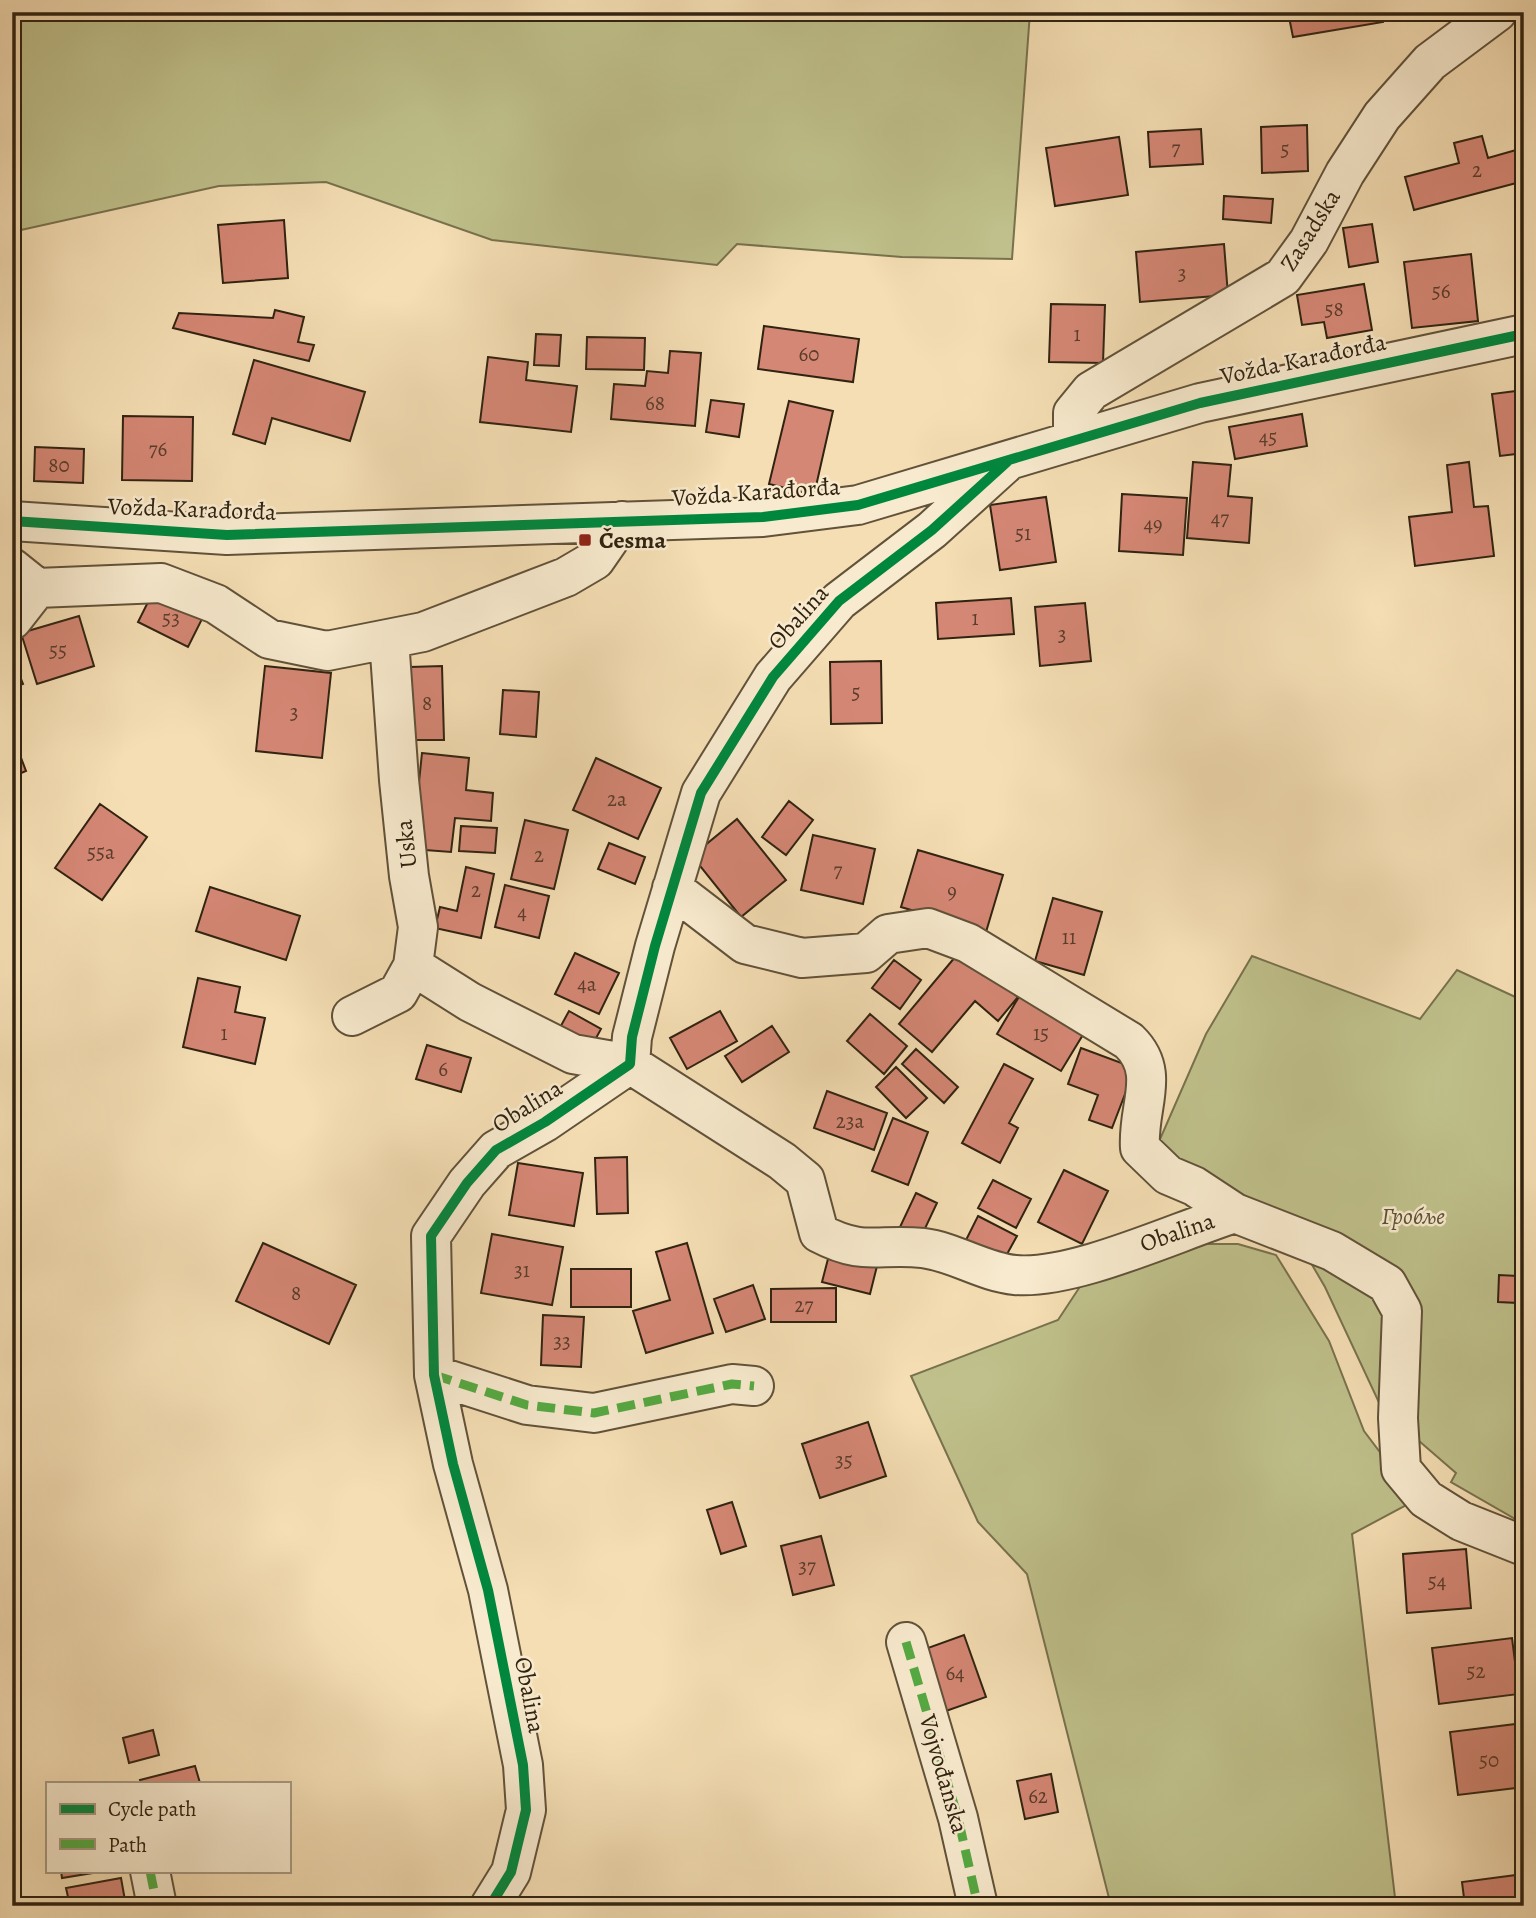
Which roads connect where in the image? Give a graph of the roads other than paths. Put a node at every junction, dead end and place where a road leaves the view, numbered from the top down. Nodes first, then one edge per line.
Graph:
1 (1497, 12) edge
2 (1524, 334) edge
3 (1073, 441) junction
4 (1007, 462) junction
5 (12, 521) edge
6 (622, 521) junction
7 (25, 578) edge
8 (12, 620) edge
9 (388, 639) junction
10 (673, 888) junction
11 (413, 966) junction
12 (352, 1016) dead end
13 (630, 1064) junction
14 (1235, 1213) junction
15 (435, 1375) junction
16 (754, 1386) dead end
17 (1524, 1546) edge
18 (906, 1642) dead end
19 (150, 1872) edge
20 (158, 1906) edge
21 (490, 1906) edge
22 (978, 1906) edge

1 - 3 street, Zasadska
2 - 3 street, Vožda Karađorđa
3 - 4 street, Vožda Karađorđa
4 - 6 street, Vožda Karađorđa
4 - 10 street, Obalina
5 - 6 street, Vožda Karađorđa
6 - 9 street
7 - 8 street
7 - 9 street
9 - 11 street, Uska
10 - 13 street, Obalina
10 - 14 street, Obalina
11 - 12 street, Uska
11 - 13 street
13 - 14 street, Obalina
13 - 15 street, Obalina
14 - 17 street
15 - 16 street
15 - 21 street, Obalina
18 - 22 street, Vojvođanska
19 - 20 street

